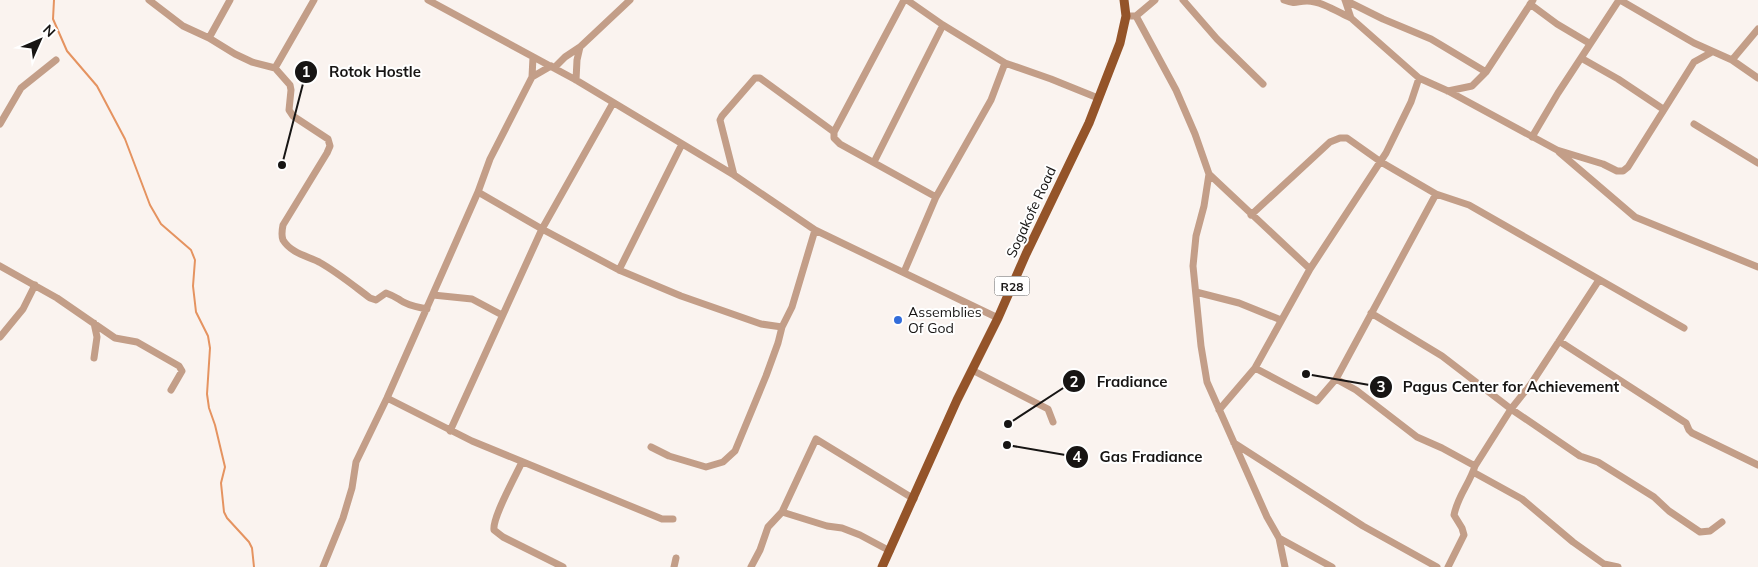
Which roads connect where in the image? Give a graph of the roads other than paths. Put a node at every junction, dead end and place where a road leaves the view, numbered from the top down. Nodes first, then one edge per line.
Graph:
1 (149, 0) edge
2 (230, 0) edge
3 (314, 0) edge
4 (428, 0) edge
5 (630, 0) edge
6 (905, 0) edge
7 (1124, 0) edge
8 (1155, 0) edge
9 (1183, 0) edge
10 (1284, 0) edge
11 (1345, 0) edge
12 (1619, 0) edge
13 (1531, 2) edge
14 (1126, 16) junction
15 (1136, 16) junction
16 (1351, 18) junction
17 (943, 25) junction
18 (1758, 29) edge
19 (209, 38) junction
20 (1589, 43) junction
21 (580, 47) junction
22 (1712, 52) junction
23 (533, 57) junction
24 (1581, 58) junction
25 (56, 60) dead end
26 (1732, 60) junction
27 (1005, 63) junction
28 (552, 67) junction
29 (275, 68) junction
30 (1486, 72) junction
31 (532, 77) junction
32 (1419, 78) junction
33 (1758, 78) edge
34 (576, 80) junction
35 (1263, 84) dead end
36 (1448, 91) junction
37 (1098, 98) junction
38 (613, 103) junction
39 (1664, 109) junction
40 (0, 124) edge
41 (1694, 124) dead end
42 (834, 132) junction
43 (1532, 137) junction
44 (682, 144) junction
45 (1557, 150) junction
46 (874, 162) junction
47 (1381, 162) junction
48 (1758, 163) edge
49 (1209, 174) junction
50 (734, 175) junction
51 (478, 192) junction
52 (1436, 194) junction
53 (936, 197) junction
54 (1251, 215) junction
55 (542, 229) junction
56 (815, 230) junction
57 (0, 266) edge
58 (1758, 267) edge
59 (1310, 269) junction
60 (619, 270) junction
61 (904, 272) junction
62 (1599, 280) junction
63 (35, 286) junction
64 (1196, 292) junction
65 (432, 295) junction
66 (427, 309) junction
67 (1371, 313) junction
68 (502, 315) junction
69 (998, 318) junction
70 (1281, 320) junction
71 (94, 322) junction
72 (782, 327) junction
73 (1684, 328) dead end
74 (0, 336) edge
75 (1559, 341) junction
76 (94, 358) dead end
77 (1255, 368) junction
78 (972, 370) junction
79 (1336, 378) junction
80 (171, 390) dead end
81 (387, 398) junction
82 (1511, 409) junction
83 (1219, 410) junction
84 (1054, 422) dead end
85 (450, 431) junction
86 (1234, 443) junction
87 (650, 447) dead end
88 (522, 462) junction
89 (1758, 465) edge
90 (1474, 469) junction
91 (914, 499) junction
92 (782, 512) junction
93 (673, 519) dead end
94 (1722, 522) dead end
95 (1279, 538) junction
96 (890, 551) junction
97 (676, 558) dead end
98 (1604, 565) edge
99 (323, 567) edge
100 (561, 567) edge
101 (674, 567) edge
102 (751, 567) edge
103 (882, 567) edge
104 (1285, 567) edge
105 (1332, 567) edge
106 (1437, 567) edge
107 (1448, 567) edge
108 (1618, 567) edge

1 - 19 street
2 - 19 street
3 - 29 street
4 - 23 street
5 - 21 street
6 - 17 street
6 - 42 street
7 - 14 main road, Sogakofe Road / R28
8 - 15 street
9 - 35 street
10 - 16 street
11 - 16 street
11 - 30 street
12 - 20 street
12 - 22 street
13 - 20 street
13 - 30 street
14 - 15 street
14 - 37 main road, Sogakofe Road / R28
15 - 49 street
16 - 32 street
17 - 27 street
17 - 46 street
18 - 26 street
19 - 29 street
20 - 24 street
21 - 28 street
21 - 34 street
22 - 26 street
22 - 39 street
23 - 28 street
23 - 31 street
24 - 39 street
24 - 43 street
25 - 40 street
26 - 33 street
27 - 37 street
27 - 53 street
28 - 31 street
28 - 34 street
29 - 66 street
30 - 36 street
31 - 51 street
32 - 36 street
32 - 47 street
34 - 38 street
36 - 43 street
37 - 69 main road, Sogakofe Road / R28
38 - 44 street
38 - 55 street
39 - 45 street
41 - 48 street
42 - 46 street
42 - 50 street
43 - 45 street
44 - 50 street
44 - 60 street
45 - 58 street
46 - 53 street
47 - 52 street
47 - 54 street
47 - 59 street
49 - 54 street
49 - 64 street
50 - 56 street
51 - 55 street
51 - 65 street
52 - 62 street
52 - 67 street
53 - 61 street
54 - 59 street
55 - 60 street
55 - 68 street
56 - 61 street
56 - 72 street
57 - 63 street
59 - 70 street
60 - 72 street
61 - 69 street
62 - 73 street
62 - 75 street
63 - 71 street
63 - 74 street
64 - 70 street
64 - 83 street
65 - 66 street
65 - 68 street
66 - 81 street
67 - 79 street
67 - 82 street
68 - 85 street
69 - 78 main road, Sogakofe Road / R28
70 - 77 street
71 - 76 street
71 - 80 street
72 - 87 street
75 - 82 street
75 - 89 street
77 - 79 street
77 - 83 street
78 - 84 street
78 - 91 main road, Sogakofe Road / R28
79 - 90 street
81 - 85 street
81 - 99 street
82 - 90 street
82 - 94 street
83 - 86 street
85 - 88 street
86 - 95 street
86 - 106 street
88 - 93 street
88 - 100 street
90 - 98 street
90 - 107 street
91 - 92 street
91 - 96 main road, Sogakofe Road / R28
92 - 96 street
92 - 102 street
95 - 104 street
95 - 105 street
96 - 103 main road, Sogakofe Road / R28
97 - 101 street
98 - 108 street

